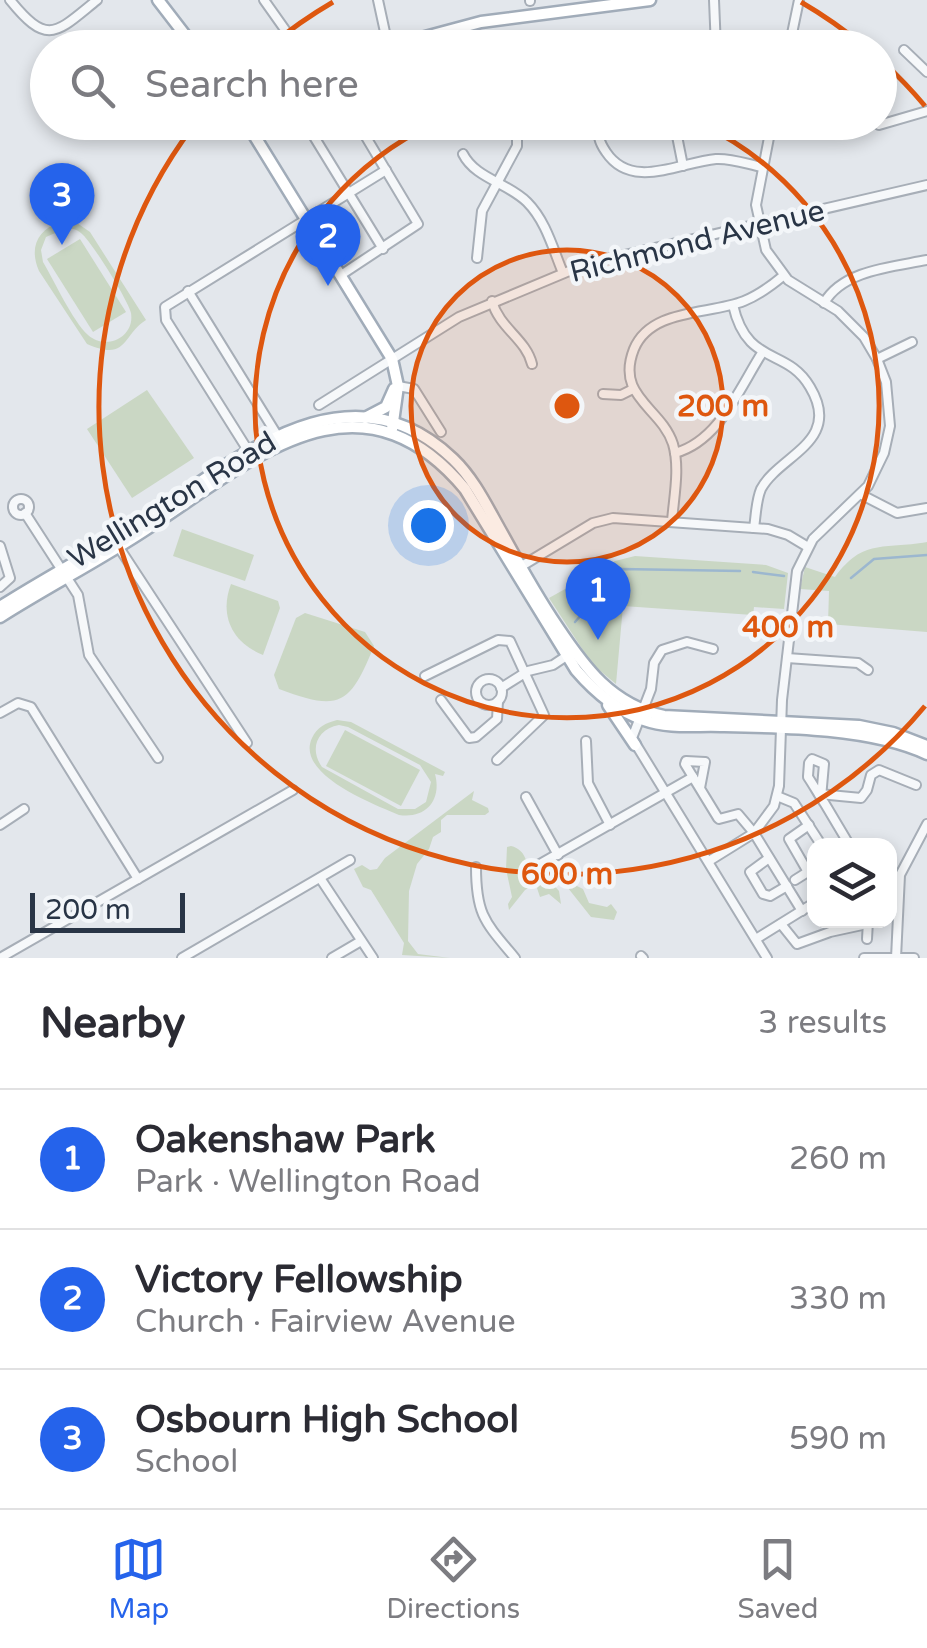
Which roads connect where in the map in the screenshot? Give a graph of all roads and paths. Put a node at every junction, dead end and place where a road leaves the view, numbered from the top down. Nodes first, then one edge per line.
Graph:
1 (10, 0) edge
2 (97, 0) edge
3 (158, 0) edge
4 (264, 0) edge
5 (378, 0) edge
6 (650, 0) edge
7 (714, 0) edge
8 (799, 0) edge
9 (579, 4) edge
10 (181, 30) edge
11 (285, 30) edge
12 (383, 30) edge
13 (451, 30) edge
14 (715, 30) edge
15 (793, 30) edge
16 (904, 50) dead end
17 (927, 72) edge
18 (927, 111) edge
19 (897, 120) edge
20 (257, 140) edge
21 (316, 140) edge
22 (368, 140) edge
23 (516, 140) edge
24 (600, 140) edge
25 (678, 140) edge
26 (768, 140) edge
27 (463, 154) dead end
28 (683, 166) junction
29 (762, 168) junction
30 (386, 170) junction
31 (496, 182) junction
32 (927, 186) edge
33 (348, 193) junction
34 (306, 218) junction
35 (757, 223) junction
36 (384, 249) junction
37 (476, 258) dead end
38 (927, 260) edge
39 (563, 274) junction
40 (341, 275) junction
41 (783, 276) junction
42 (188, 292) junction
43 (492, 302) junction
44 (824, 303) junction
45 (733, 305) junction
46 (912, 342) dead end
47 (762, 353) junction
48 (392, 359) junction
49 (878, 359) junction
50 (532, 364) dead end
51 (398, 383) junction
52 (633, 389) junction
53 (603, 394) dead end
54 (320, 405) dead end
55 (362, 418) junction
56 (392, 429) junction
57 (442, 432) dead end
58 (277, 435) junction
59 (675, 453) junction
60 (252, 456) junction
61 (862, 494) junction
62 (927, 508) edge
63 (25, 513) dead end
64 (672, 521) junction
65 (754, 528) junction
66 (118, 542) junction
67 (0, 546) edge
68 (808, 547) junction
69 (517, 569) junction
70 (63, 572) junction
71 (0, 587) edge
72 (0, 607) edge
73 (0, 617) edge
74 (713, 649) dead end
75 (570, 654) junction
76 (788, 658) junction
77 (868, 670) dead end
78 (526, 673) junction
79 (426, 676) dead end
80 (501, 688) junction
81 (598, 693) junction
82 (441, 700) dead end
83 (498, 701) junction
84 (0, 714) edge
85 (640, 714) junction
86 (785, 726) junction
87 (586, 741) dead end
88 (248, 743) dead end
89 (635, 745) junction
90 (927, 746) edge
91 (927, 754) edge
92 (158, 758) dead end
93 (497, 760) dead end
94 (692, 777) junction
95 (916, 784) dead end
96 (700, 788) junction
97 (293, 790) dead end
98 (665, 793) junction
99 (777, 796) junction
100 (840, 796) junction
101 (526, 798) dead end
102 (823, 801) junction
103 (24, 809) dead end
104 (806, 821) junction
105 (927, 824) edge
106 (0, 825) edge
107 (610, 825) junction
108 (754, 833) junction
109 (817, 838) edge
110 (845, 838) edge
111 (558, 854) junction
112 (706, 856) junction
113 (770, 858) junction
114 (350, 860) dead end
115 (807, 864) edge
116 (476, 867) dead end
117 (533, 868) dead end
118 (807, 873) edge
119 (897, 876) edge
120 (320, 878) junction
121 (138, 879) junction
122 (791, 883) junction
123 (807, 908) edge
124 (802, 911) junction
125 (781, 924) junction
126 (849, 928) edge
127 (868, 928) edge
128 (895, 928) edge
129 (756, 940) junction
130 (867, 940) dead end
131 (361, 941) junction
132 (896, 957) edge
133 (0, 958) edge
134 (182, 958) edge
135 (332, 958) edge
136 (372, 958) edge
137 (515, 958) edge
138 (768, 958) edge
139 (864, 958) edge
140 (914, 958) edge

1 - 2 street
3 - 10 main road
4 - 11 street
5 - 12 street
6 - 9 main road
7 - 14 street
8 - 15 street
9 - 13 main road
16 - 17 street
18 - 19 street
20 - 34 main road
21 - 33 street
22 - 30 street
23 - 31 street
24 - 28 street
25 - 28 street
26 - 29 street
27 - 31 street
28 - 29 street
29 - 35 street
30 - 33 street
30 - 36 street
31 - 37 street
31 - 39 street
32 - 35 street, Richmond Avenue
33 - 34 street
33 - 36 street
34 - 40 main road
34 - 42 street
35 - 39 street, Richmond Avenue
35 - 41 street
36 - 40 street
38 - 44 street
39 - 43 street, Richmond Avenue
40 - 48 main road
41 - 44 street
41 - 45 street
42 - 58 street
42 - 60 street
43 - 48 street, Richmond Avenue
43 - 50 street
44 - 49 street
45 - 47 street
45 - 52 street
46 - 49 street
47 - 59 street
47 - 65 street
48 - 51 main road
48 - 54 street, Richmond Avenue
49 - 61 street
51 - 55 main road
51 - 56 main road
51 - 57 street
52 - 53 street
52 - 59 street
55 - 56 main road, Wellington Road
55 - 58 main road, Wellington Road
56 - 60 main road, Wellington Road
56 - 69 main road, Wellington Road
58 - 60 main road, Wellington Road
59 - 64 street
60 - 66 main road, Wellington Road
61 - 62 street
61 - 68 street
63 - 70 street
64 - 65 street
64 - 69 street
65 - 68 street
66 - 70 main road, Wellington Road
66 - 88 street
67 - 71 street
68 - 76 street
69 - 75 main road, Wellington Road
70 - 72 main road, Wellington Road
70 - 73 main road, Wellington Road
70 - 92 street
74 - 85 street
75 - 78 street
75 - 81 main road, Wellington Road
75 - 85 main road, Wellington Road
76 - 77 street
76 - 86 street
78 - 79 street
78 - 80 street
78 - 93 street
80 - 83 street
80 - 83 street
81 - 85 main road, Wellington Road
81 - 89 main road
82 - 83 street
84 - 121 street
85 - 86 main road, Wellington Road
85 - 89 street
86 - 90 main road, Wellington Road
86 - 91 main road, Wellington Road
86 - 99 street
87 - 107 street
89 - 98 street
94 - 96 street
94 - 96 street
94 - 98 street
95 - 100 street
96 - 108 street
97 - 121 street
98 - 107 street
98 - 112 street
99 - 104 street
99 - 108 street
100 - 102 street
100 - 102 street
101 - 111 street
102 - 104 street
102 - 110 street
103 - 106 street
104 - 109 street
104 - 115 street
105 - 119 street
107 - 111 street
108 - 112 street
108 - 113 street
111 - 117 street
112 - 129 street
113 - 122 street
113 - 122 street
114 - 120 street
116 - 137 street
118 - 122 street
120 - 131 street
120 - 134 street
121 - 133 street
122 - 124 street
123 - 124 street
124 - 125 street
125 - 126 street
125 - 129 street
127 - 130 street
128 - 132 street
129 - 138 street
131 - 135 street
131 - 136 street
132 - 139 street
132 - 140 street

